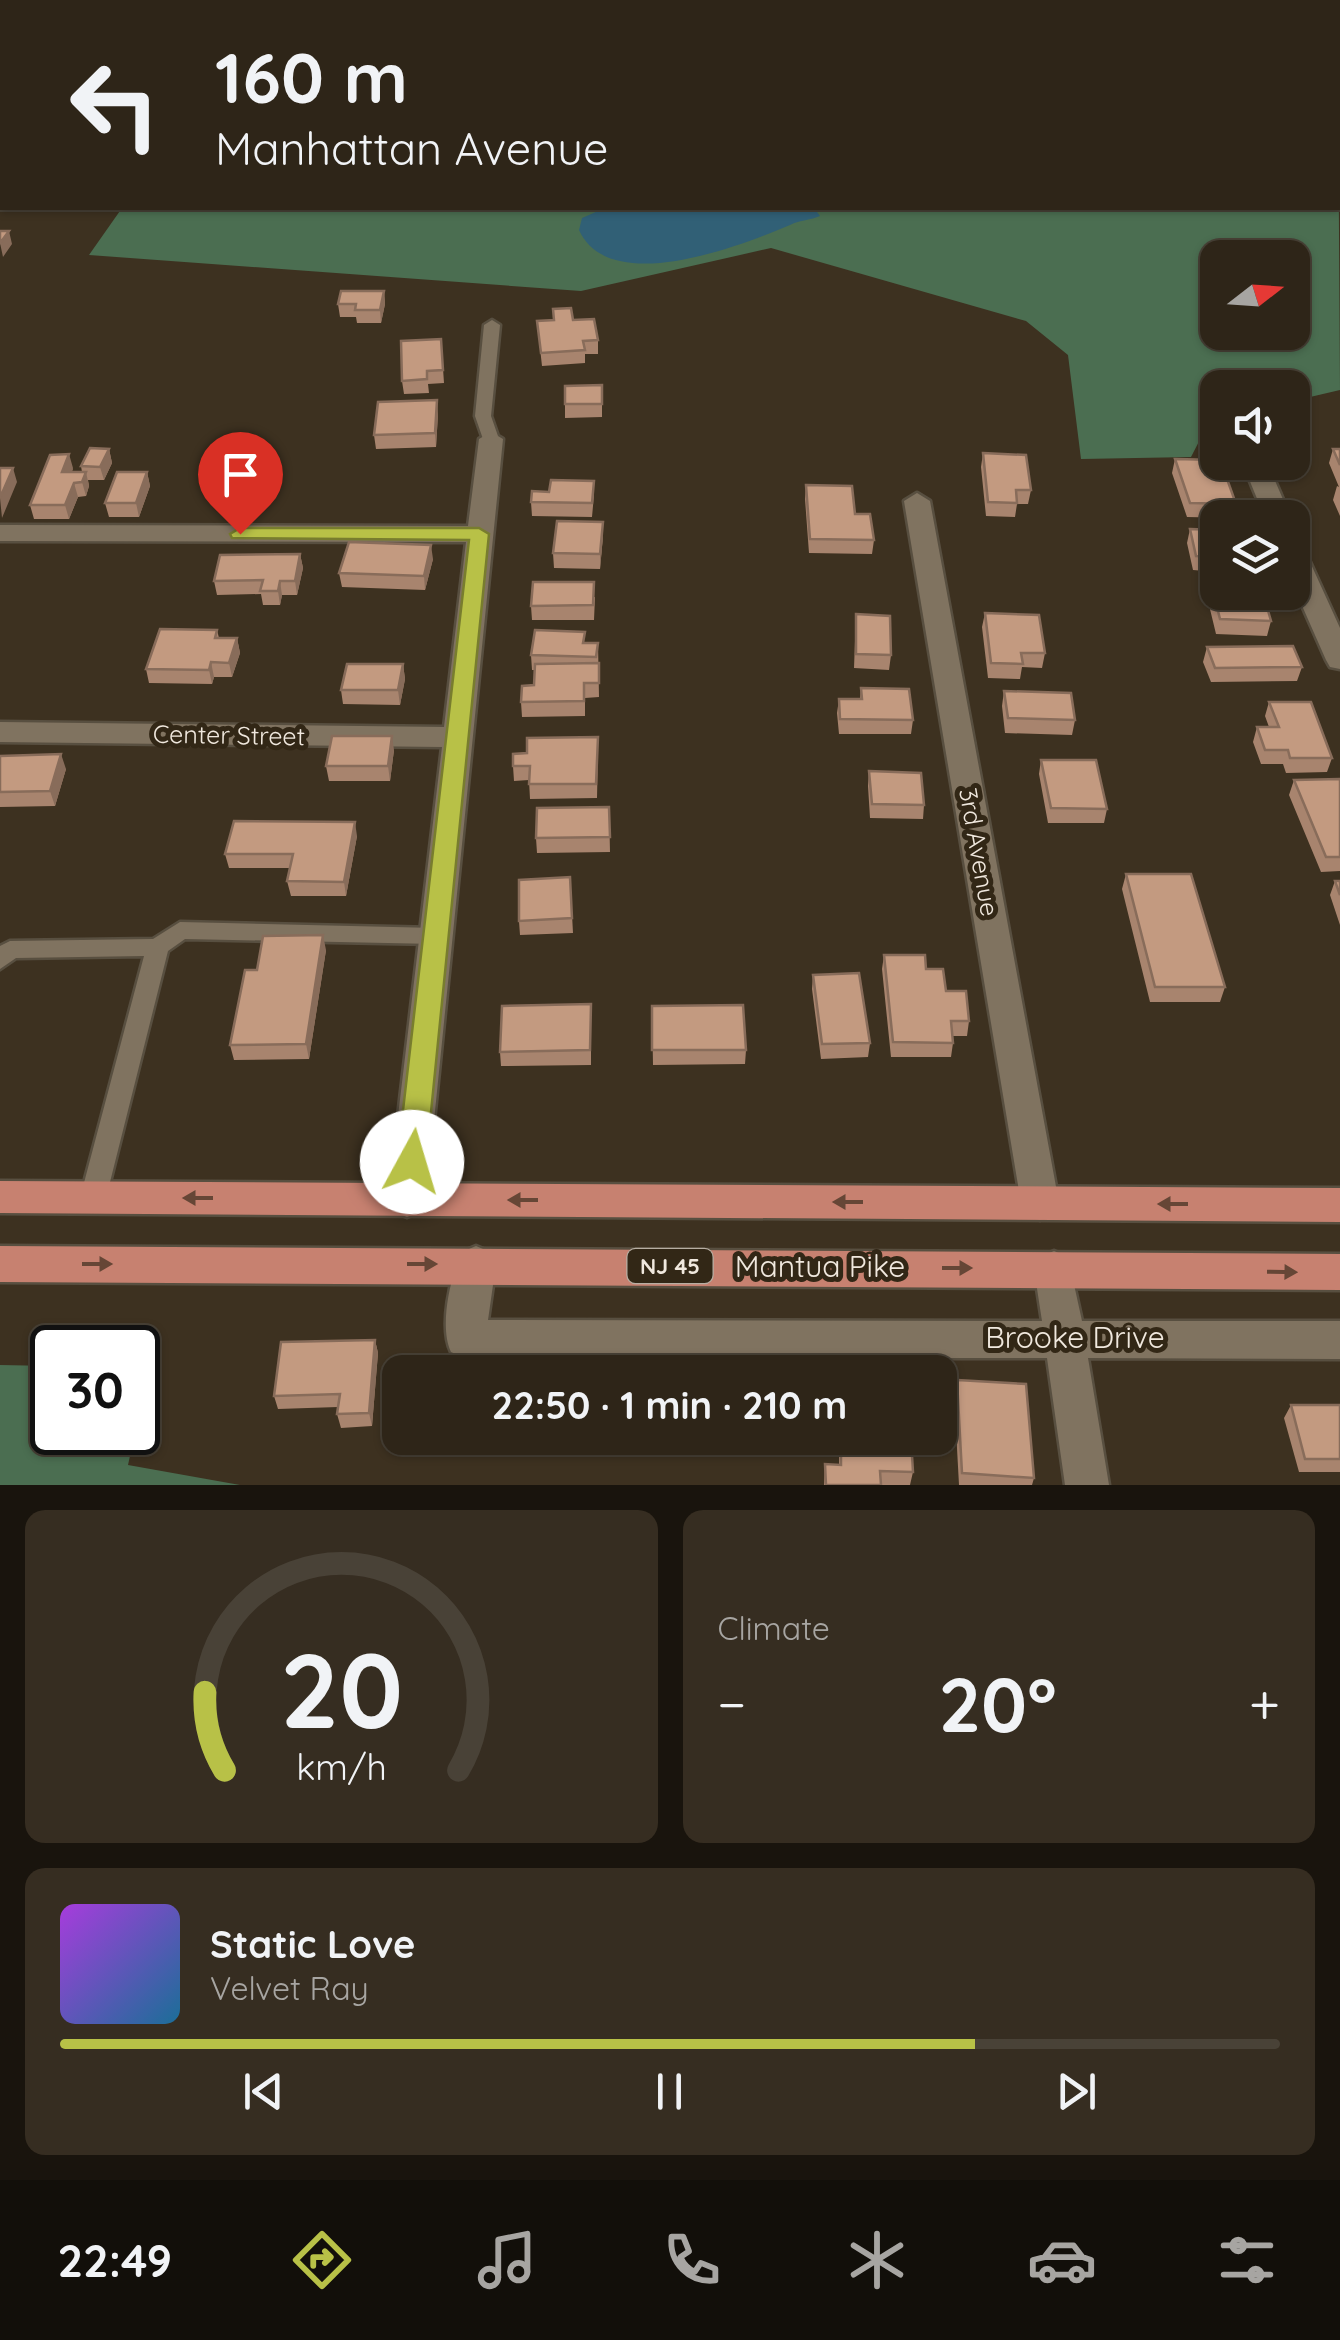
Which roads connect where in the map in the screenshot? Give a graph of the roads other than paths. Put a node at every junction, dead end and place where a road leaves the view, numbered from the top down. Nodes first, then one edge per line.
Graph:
1 (492, 325) dead end
2 (491, 439) joint
3 (918, 500) dead end
4 (0, 533) edge
5 (479, 534) junction
6 (1310, 592) edge
7 (1340, 660) edge
8 (0, 732) edge
9 (458, 737) junction
10 (436, 936) junction
11 (158, 947) junction
12 (0, 960) edge
13 (0, 1197) edge
14 (93, 1198) junction
15 (407, 1200) junction
16 (1040, 1204) junction
17 (1340, 1206) edge
18 (0, 1264) edge
19 (476, 1264) junction
20 (1054, 1269) junction
21 (1340, 1272) edge
22 (1064, 1338) junction
23 (1340, 1340) edge
24 (1087, 1485) edge

1 - 2 lane
2 - 5 street
3 - 16 street, 3rd Avenue
4 - 5 street
5 - 9 street
6 - 7 street
8 - 9 street, Center Street
9 - 10 street
10 - 11 lane
10 - 15 street
11 - 12 lane
11 - 14 lane
13 - 14 main road
15 -> 14 main road
16 -> 15 main road
17 -> 16 main road
18 -> 19 main road, Mantua Pike / NJ 45
19 -> 20 main road, Mantua Pike / NJ 45
19 - 22 street, Brooke Drive
20 -> 21 main road, Mantua Pike / NJ 45
20 - 22 street
22 - 23 street, Brooke Drive
22 - 24 street

